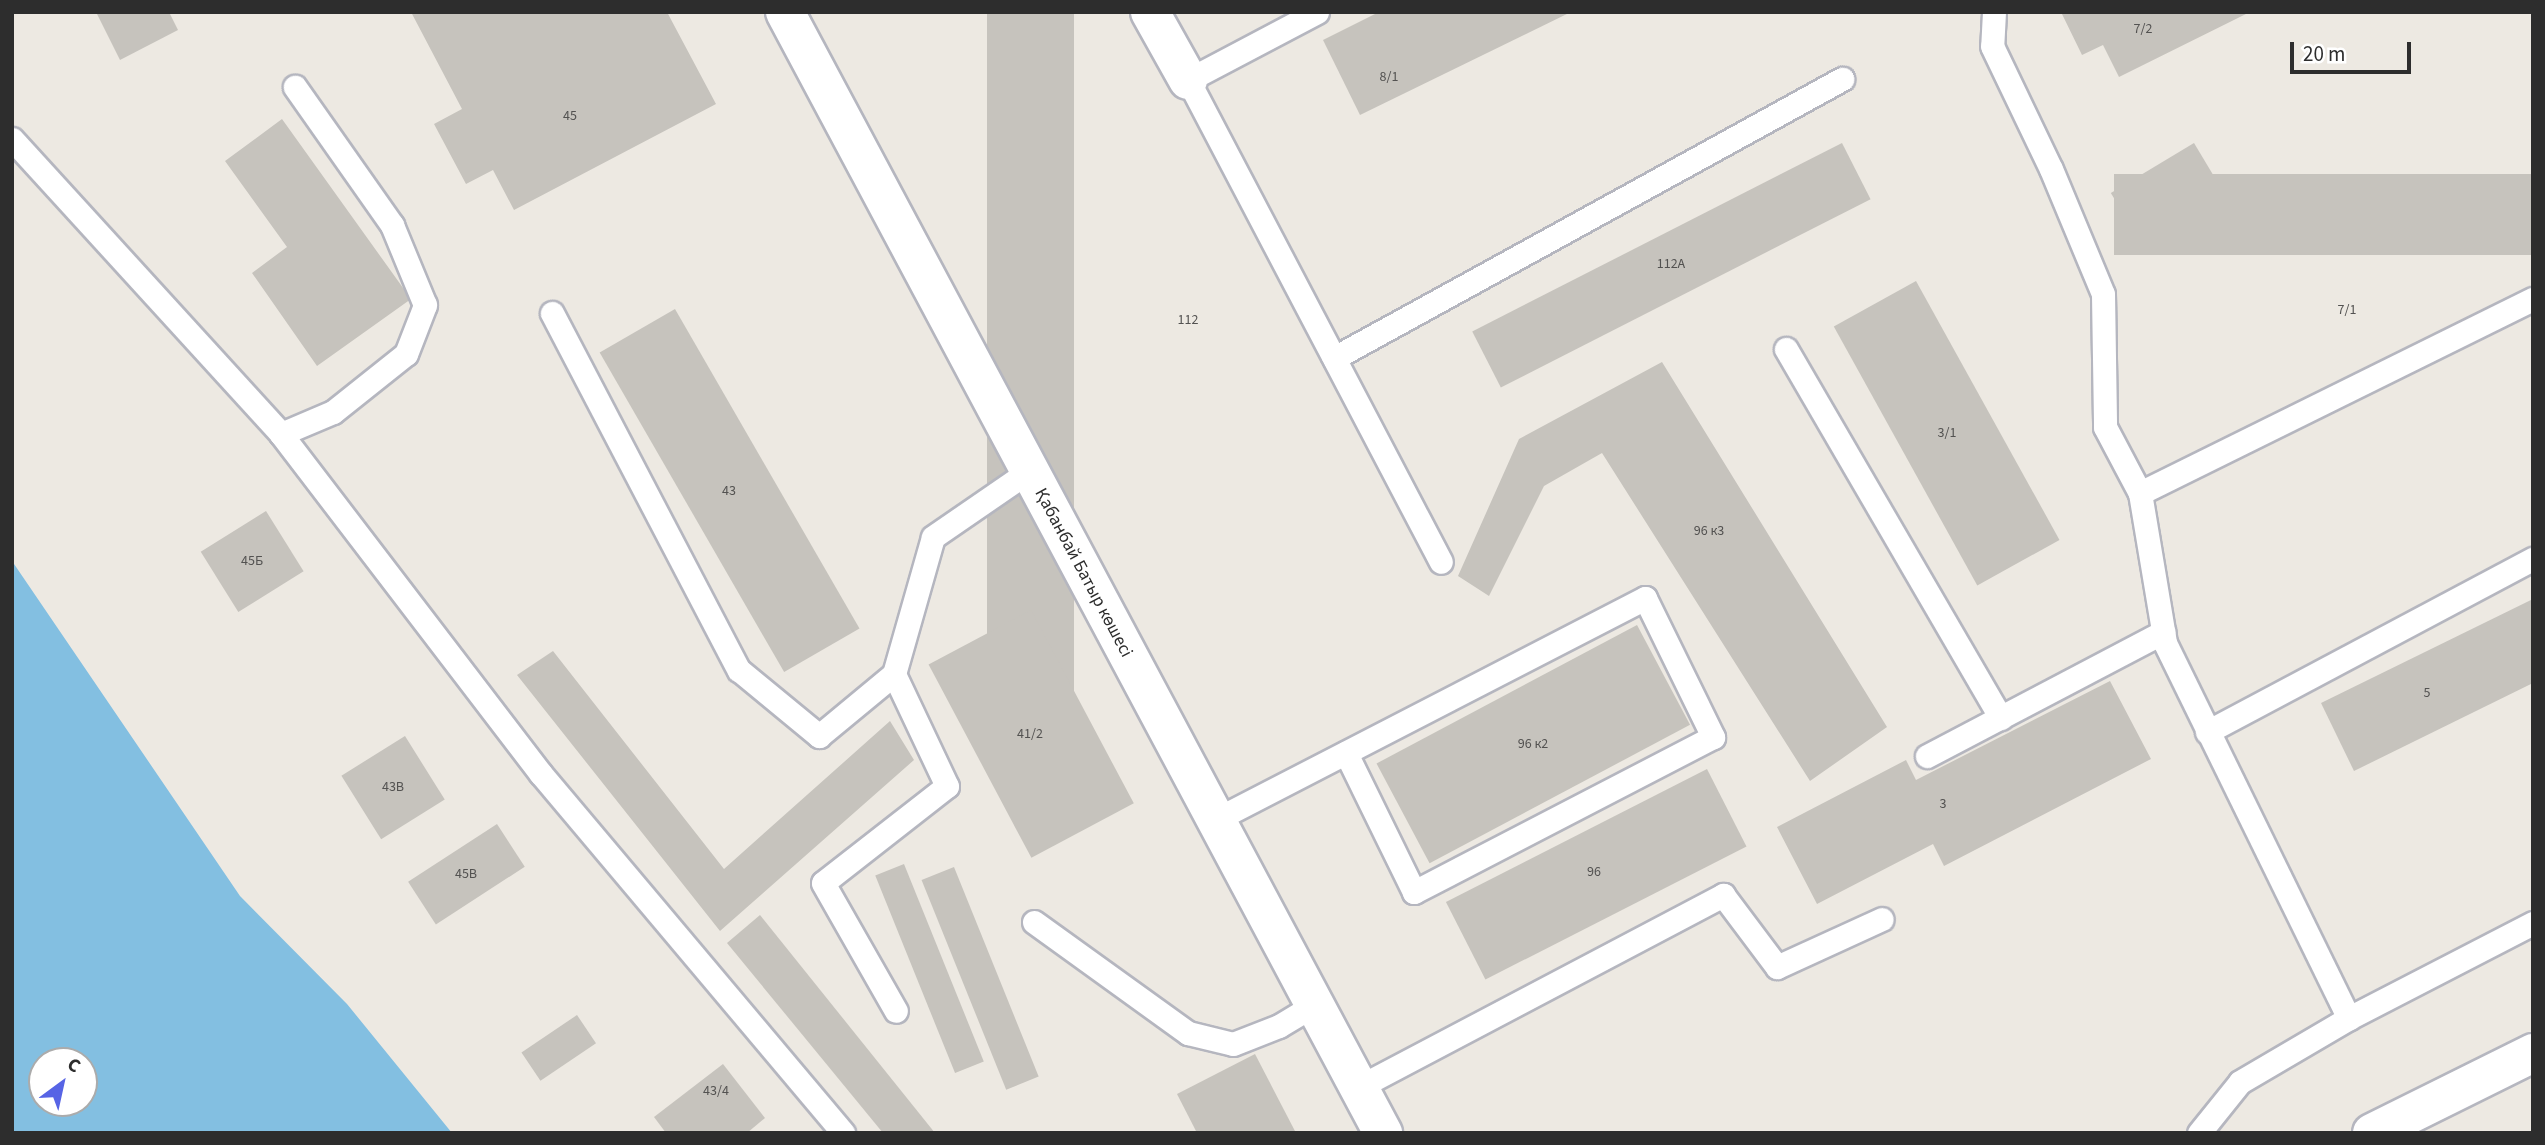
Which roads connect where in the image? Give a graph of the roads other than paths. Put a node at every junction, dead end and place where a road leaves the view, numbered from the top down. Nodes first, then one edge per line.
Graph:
1 (785, 12) edge
2 (1150, 12) edge
3 (1317, 12) edge
4 (1994, 12) edge
5 (1842, 79) dead end
6 (1188, 80) junction
7 (295, 87) dead end
8 (12, 139) edge
9 (2533, 299) edge
10 (552, 313) dead end
11 (1786, 349) dead end
12 (1334, 358) junction
13 (281, 434) junction
14 (1029, 471) junction
15 (2140, 493) junction
16 (2533, 559) edge
17 (1441, 562) dead end
18 (2163, 632) junction
19 (894, 674) junction
20 (2001, 718) junction
21 (2207, 732) junction
22 (1346, 752) junction
23 (1927, 756) dead end
24 (1215, 820) junction
25 (1882, 919) dead end
26 (1034, 922) dead end
27 (2533, 923) edge
28 (1314, 1005) junction
29 (896, 1011) dead end
30 (2349, 1018) junction
31 (2533, 1054) edge
32 (1359, 1087) junction
33 (843, 1133) edge
34 (1382, 1133) edge
35 (2199, 1133) edge
36 (2372, 1133) edge

1 - 14 main road, Қабанбай Батыр көшесі
2 - 6 main road
3 - 6 lane
4 - 15 lane
5 - 12 lane
6 - 12 lane
7 - 13 lane
8 - 13 lane
9 - 15 lane
10 - 19 lane
11 - 20 lane
12 - 17 lane
13 - 33 lane
14 - 19 lane
14 - 24 main road, Қабанбай Батыр көшесі
15 - 18 lane
16 - 21 lane
18 - 20 lane
18 - 21 lane
19 - 29 lane
20 - 23 lane
21 - 30 lane
22 - 22 lane
22 - 24 lane
24 - 28 main road, Қабанбай Батыр көшесі
25 - 32 lane
26 - 28 lane
27 - 30 lane
28 - 32 main road, Қабанбай Батыр көшесі
30 - 35 lane
31 - 36 main road
32 - 34 main road, Қабанбай Батыр көшесі

